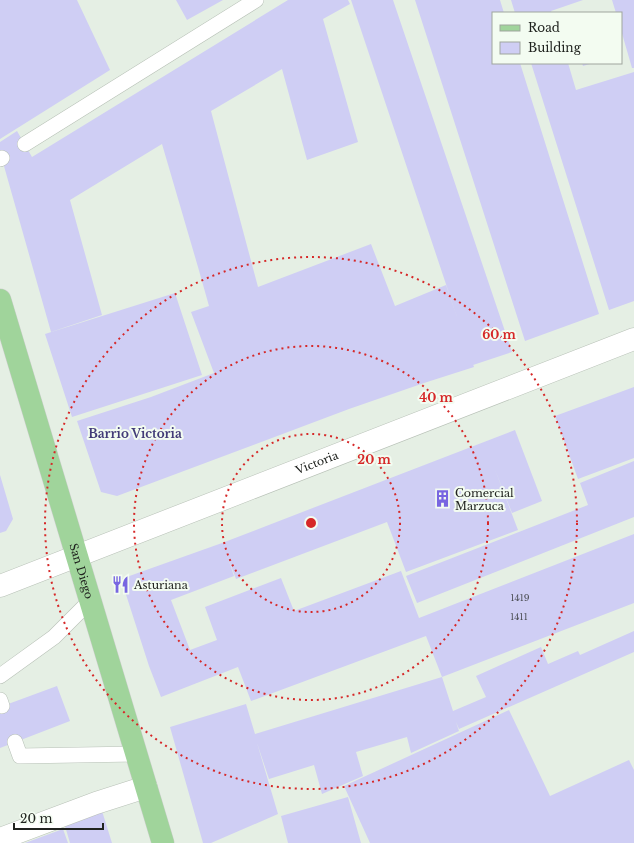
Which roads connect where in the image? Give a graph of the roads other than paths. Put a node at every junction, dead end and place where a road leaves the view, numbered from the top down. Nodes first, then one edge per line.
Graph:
1 (256, 0) edge
2 (25, 144) dead end
3 (0, 300) edge
4 (634, 340) edge
5 (77, 557) junction
6 (0, 586) edge
7 (90, 600) junction
8 (0, 676) edge
9 (15, 742) dead end
10 (136, 754) junction
11 (146, 787) junction
12 (0, 839) edge
13 (162, 843) edge

1 - 2 lane
3 - 5 main road, San Diego
4 - 5 street, Victoria
5 - 6 street, Victoria
5 - 7 main road, San Diego
7 - 8 lane
7 - 10 main road, San Diego
9 - 10 lane
10 - 11 main road, San Diego
11 - 12 street
11 - 13 main road, San Diego

